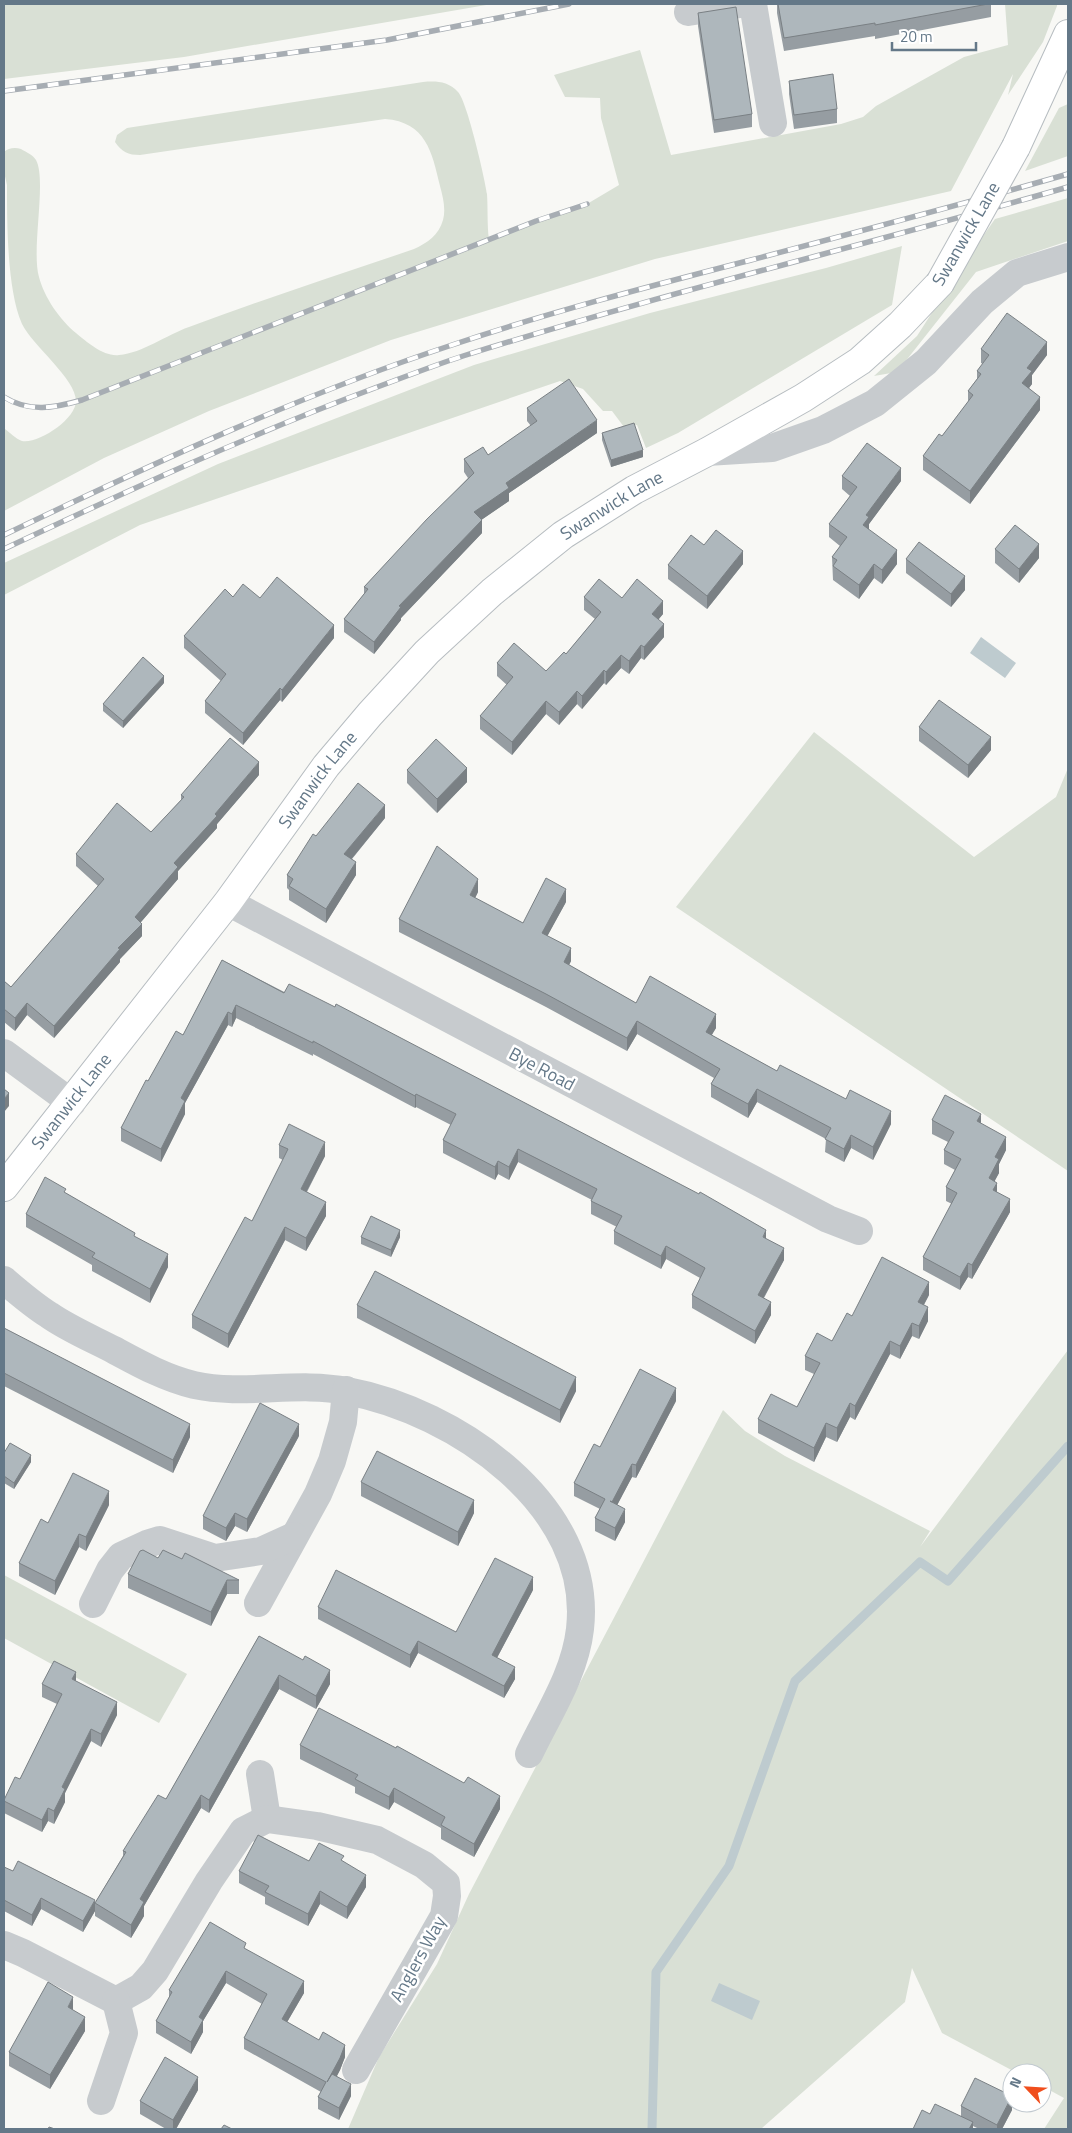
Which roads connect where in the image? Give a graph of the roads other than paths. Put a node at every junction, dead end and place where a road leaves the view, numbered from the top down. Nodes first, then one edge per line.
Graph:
1 (740, 4) edge
2 (753, 4) edge
3 (688, 12) dead end
4 (1068, 34) edge
5 (773, 123) dead end
6 (1068, 257) edge
7 (707, 452) junction
8 (228, 902) junction
9 (4, 1053) edge
10 (72, 1103) junction
11 (4, 1187) edge
12 (859, 1231) dead end
13 (4, 1280) edge
14 (346, 1390) junction
15 (294, 1536) junction
16 (258, 1603) dead end
17 (93, 1604) dead end
18 (529, 1754) dead end
19 (260, 1774) dead end
20 (267, 1819) junction
21 (4, 1946) edge
22 (116, 2001) junction
23 (356, 2070) dead end
24 (101, 2101) dead end

1 - 3 street
2 - 5 street
4 - 7 street, Swanwick Lane, bridge
6 - 7 street, Swanwick Lane
7 - 8 street, Swanwick Lane
8 - 10 street, Swanwick Lane
8 - 12 street, Bye Road
9 - 10 street
10 - 11 street, Swanwick Lane
13 - 14 street
14 - 15 street
14 - 18 street
15 - 16 street
15 - 17 street
19 - 20 street
20 - 22 street
20 - 23 street, Anglers Way
21 - 22 street
22 - 24 street

